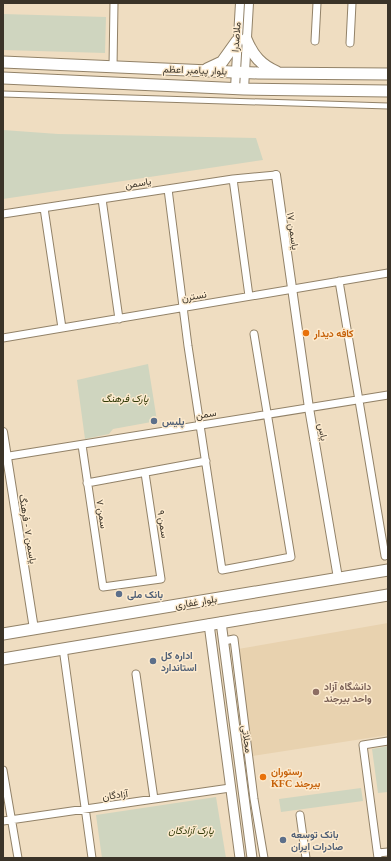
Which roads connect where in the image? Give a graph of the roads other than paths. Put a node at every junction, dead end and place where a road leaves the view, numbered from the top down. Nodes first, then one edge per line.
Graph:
1 (114, 3) edge
2 (240, 3) edge
3 (249, 3) edge
4 (317, 3) edge
5 (352, 3) edge
6 (241, 40) junction
7 (315, 41) dead end
8 (350, 42) dead end
9 (3, 62) edge
10 (112, 67) junction
11 (196, 70) junction
12 (240, 72) junction
13 (280, 74) junction
14 (388, 74) edge
15 (3, 78) edge
16 (239, 88) junction
17 (388, 91) edge
18 (3, 94) edge
19 (388, 106) edge
20 (276, 175) joint
21 (233, 179) junction
22 (168, 189) junction
23 (102, 199) junction
24 (44, 208) junction
25 (3, 214) edge
26 (388, 273) edge
27 (339, 281) junction
28 (291, 289) junction
29 (249, 296) junction
30 (182, 308) junction
31 (119, 319) junction
32 (62, 328) junction
33 (254, 334) dead end
34 (3, 338) edge
35 (388, 395) edge
36 (359, 400) junction
37 (309, 408) junction
38 (267, 414) junction
39 (200, 425) junction
40 (3, 432) edge
41 (82, 445) junction
42 (5, 457) edge
43 (206, 462) junction
44 (145, 473) junction
45 (87, 483) junction
46 (385, 556) dead end
47 (388, 570) edge
48 (338, 578) junction
49 (103, 587) joint
50 (388, 595) edge
51 (221, 622) junction
52 (209, 624) junction
53 (34, 629) junction
54 (3, 634) edge
55 (224, 640) junction
56 (63, 648) junction
57 (3, 658) edge
58 (136, 674) dead end
59 (239, 682) junction
60 (229, 684) junction
61 (244, 716) junction
62 (234, 717) junction
63 (388, 741) edge
64 (3, 770) edge
65 (230, 788) junction
66 (154, 799) junction
67 (86, 809) junction
68 (300, 815) dead end
69 (11, 820) junction
70 (3, 821) edge
71 (388, 852) edge
72 (378, 856) edge
73 (18, 858) edge
74 (92, 858) edge
75 (240, 858) edge
76 (252, 858) edge
77 (264, 858) edge
78 (306, 858) edge

1 - 10 street
2 - 6 street, ملاصدرا
3 - 6 street, ملاصدرا
4 - 7 street
5 - 8 street
6 - 11 main road
6 - 12 street, ملاصدرا
6 - 13 main road
9 - 10 main road, بلوار پیامبر اعظم
10 - 11 main road, بلوار پیامبر اعظم
11 - 12 main road, بلوار پیامبر اعظم
12 - 13 main road, بلوار پیامبر اعظم
12 - 16 street, ملاصدرا
13 - 14 main road, بلوار پیامبر اعظم
15 - 16 main road, بلوار پیامبر اعظم
16 - 17 main road, بلوار پیامبر اعظم
18 - 19 street
20 - 21 street, یاسمن
20 - 28 street, یاسمن ۱۷
21 - 22 street, یاسمن
21 - 29 street
22 - 23 street, یاسمن
22 - 30 street
23 - 24 street, یاسمن
23 - 31 street
24 - 25 street, یاسمن
24 - 32 street
26 - 27 street, نسترن
27 - 28 street, نسترن
27 - 36 street
28 - 29 street, نسترن
28 - 37 street, یاس
29 - 30 street, نسترن
30 - 31 street, نسترن
30 - 39 street
31 - 32 street, نسترن
32 - 34 street, نسترن
33 - 38 street
35 - 36 street, سمن
36 - 37 street, سمن
36 - 46 street
37 - 38 street, سمن
37 - 48 street, یاس
38 - 39 street, سمن
38 - 43 street
39 - 41 street, سمن
39 - 43 street
40 - 42 street, یاسمن ۷ - فرهنگ
41 - 42 street, سمن
41 - 45 street, سمن ۷
42 - 53 street, یاسمن ۷ - فرهنگ
43 - 44 street
44 - 45 street
44 - 49 street, سمن ۹
45 - 49 street, سمن ۷
47 - 48 main road, بلوار غفاری
48 - 53 main road, بلوار غفاری
50 - 51 main road
51 - 52 main road
51 - 55 main road, محلاتی
52 - 56 main road
52 - 65 main road
53 - 54 main road, بلوار غفاری
55 - 59 street
55 - 60 main road, محلاتی
56 - 57 main road
56 - 67 street
58 - 66 street
59 - 60 street
59 - 61 street
60 - 62 main road, محلاتی
61 - 62 street
61 - 77 street
62 - 76 main road, محلاتی
63 - 72 street
64 - 69 street
65 - 66 street, آزادگان
65 - 75 main road
66 - 67 street, آزادگان
67 - 69 street, آزادگان
67 - 74 street
68 - 78 street
69 - 70 street, آزادگان
69 - 73 street
71 - 72 street

